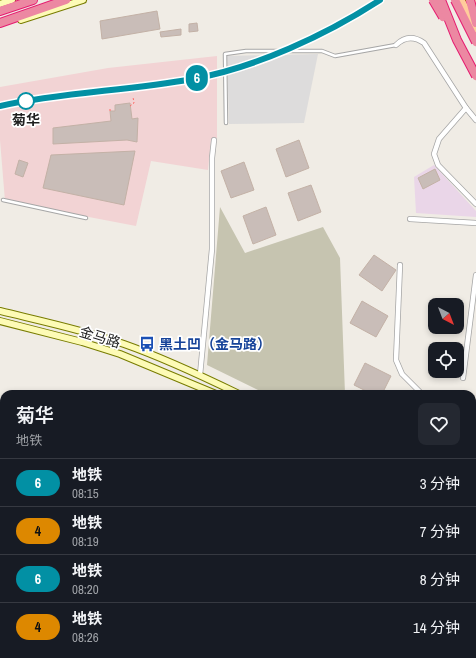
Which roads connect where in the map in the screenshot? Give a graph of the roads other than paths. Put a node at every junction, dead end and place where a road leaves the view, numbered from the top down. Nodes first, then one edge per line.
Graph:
1 (11, 0) edge
2 (33, 0) edge
3 (66, 0) edge
4 (82, 0) edge
5 (433, 0) edge
6 (437, 0) edge
7 (441, 0) edge
8 (454, 0) edge
9 (461, 0) edge
10 (470, 0) edge
11 (0, 4) edge
12 (0, 11) edge
13 (476, 13) edge
14 (0, 23) edge
15 (476, 23) edge
16 (0, 26) edge
17 (476, 29) edge
18 (457, 40) junction
19 (476, 42) edge
20 (396, 45) joint
21 (476, 46) edge
22 (476, 74) edge
23 (466, 108) junction
24 (476, 120) edge
25 (226, 123) dead end
26 (214, 140) dead end
27 (3, 200) dead end
28 (476, 204) edge
29 (86, 218) dead end
30 (410, 219) dead end
31 (476, 223) edge
32 (400, 265) dead end
33 (476, 275) edge
34 (0, 310) edge
35 (0, 321) edge
36 (464, 363) edge
37 (200, 375) junction
38 (206, 390) edge
39 (232, 390) edge
40 (418, 390) edge

1 - 11 main road
2 - 12 highway
3 - 14 highway
4 - 16 main road
5 - 18 highway, bridge
6 - 22 main road
7 - 18 highway, bridge
8 - 19 highway, bridge
8 - 21 main road, bridge
9 - 17 main road, bridge
10 - 13 main road, bridge
10 - 15 highway, bridge
18 - 22 highway, bridge
20 - 23 street
20 - 25 lane
23 - 24 street
23 - 28 street
26 - 37 street
27 - 29 lane
30 - 31 street
32 - 40 street
33 - 36 street
34 - 37 main road, 金马路
35 - 38 main road, 金马路
37 - 39 main road, 金马路

